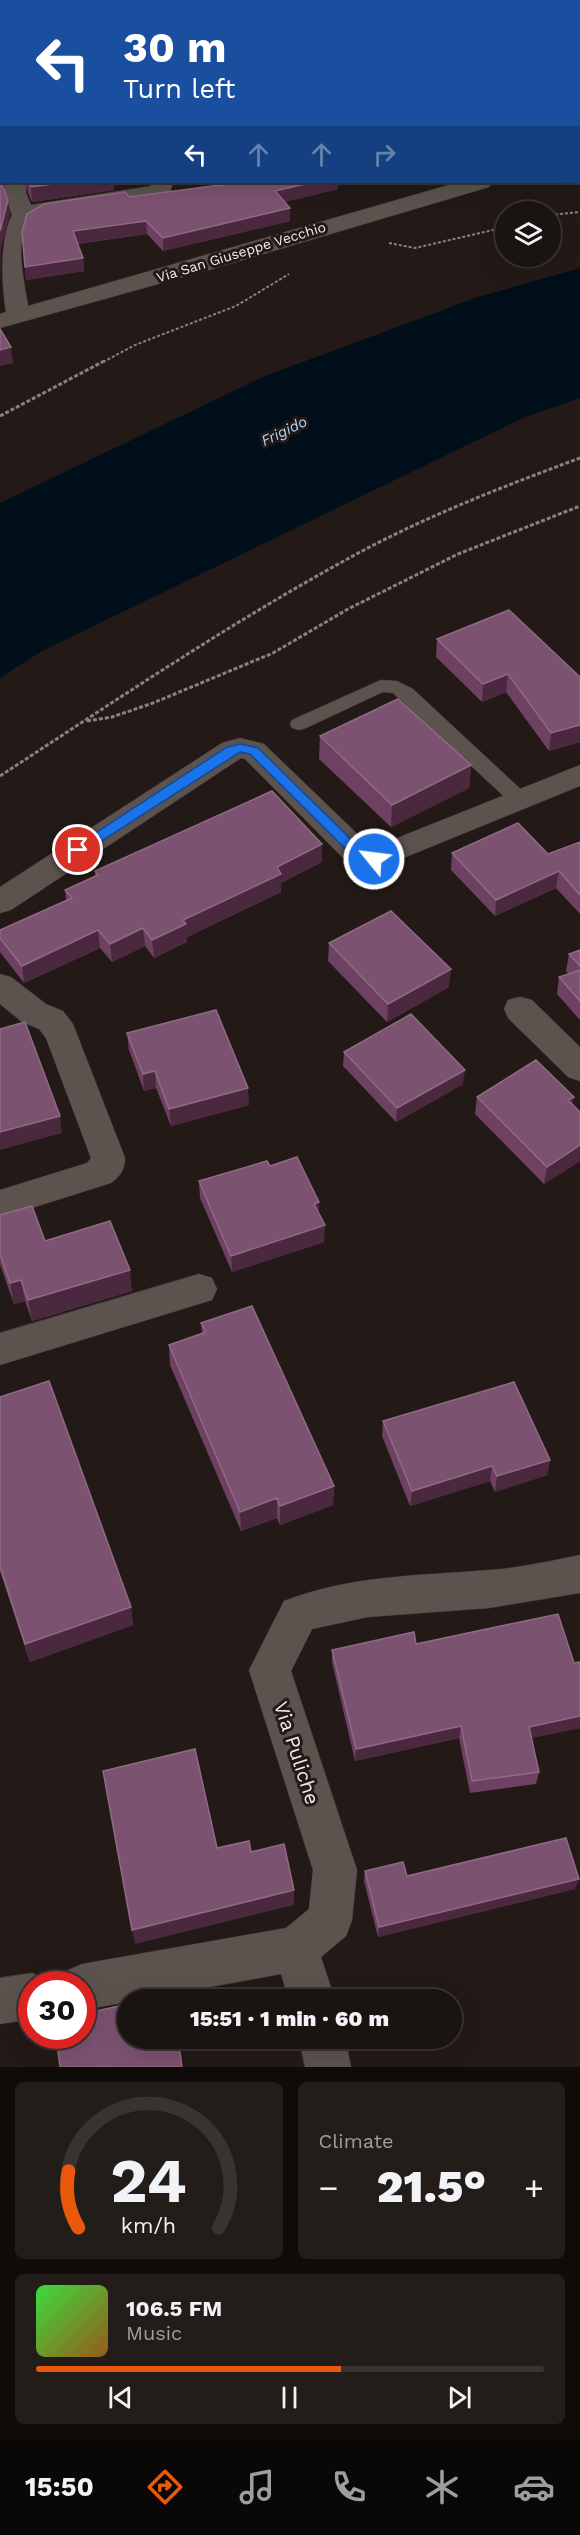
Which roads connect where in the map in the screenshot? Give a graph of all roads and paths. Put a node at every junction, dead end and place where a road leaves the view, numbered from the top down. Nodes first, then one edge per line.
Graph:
1 (16, 183) edge
2 (162, 183) edge
3 (478, 183) edge
4 (580, 212) edge
5 (561, 214) edge
6 (24, 216) junction
7 (495, 230) edge
8 (382, 242) dead end
9 (290, 273) dead end
10 (9, 318) edge
11 (0, 416) edge
12 (580, 458) edge
13 (580, 506) edge
14 (84, 722) junction
15 (299, 724) dead end
16 (580, 775) edge
17 (0, 776) edge
18 (519, 799) junction
19 (0, 902) edge
20 (0, 986) edge
21 (520, 1009) dead end
22 (580, 1068) edge
23 (0, 1203) edge
24 (200, 1289) dead end
25 (0, 1349) edge
26 (580, 1574) edge
27 (296, 1949) junction
28 (96, 1985) edge
29 (309, 1989) edge
30 (18, 1998) edge
31 (0, 2001) edge
32 (324, 2049) edge
33 (328, 2067) edge

1 - 6 street
2 - 6 street
3 - 10 street, Via San Giuseppe Vecchio
4 - 5 path
6 - 10 street
7 - 8 path
9 - 11 path
12 - 14 path
13 - 14 path
14 - 17 path
15 - 18 lane
16 - 18 street
18 - 19 street
20 - 23 street
21 - 22 street
24 - 25 street
26 - 27 street, Via Puliche
27 - 28 street
27 - 29 street
30 - 31 street
32 - 33 street

